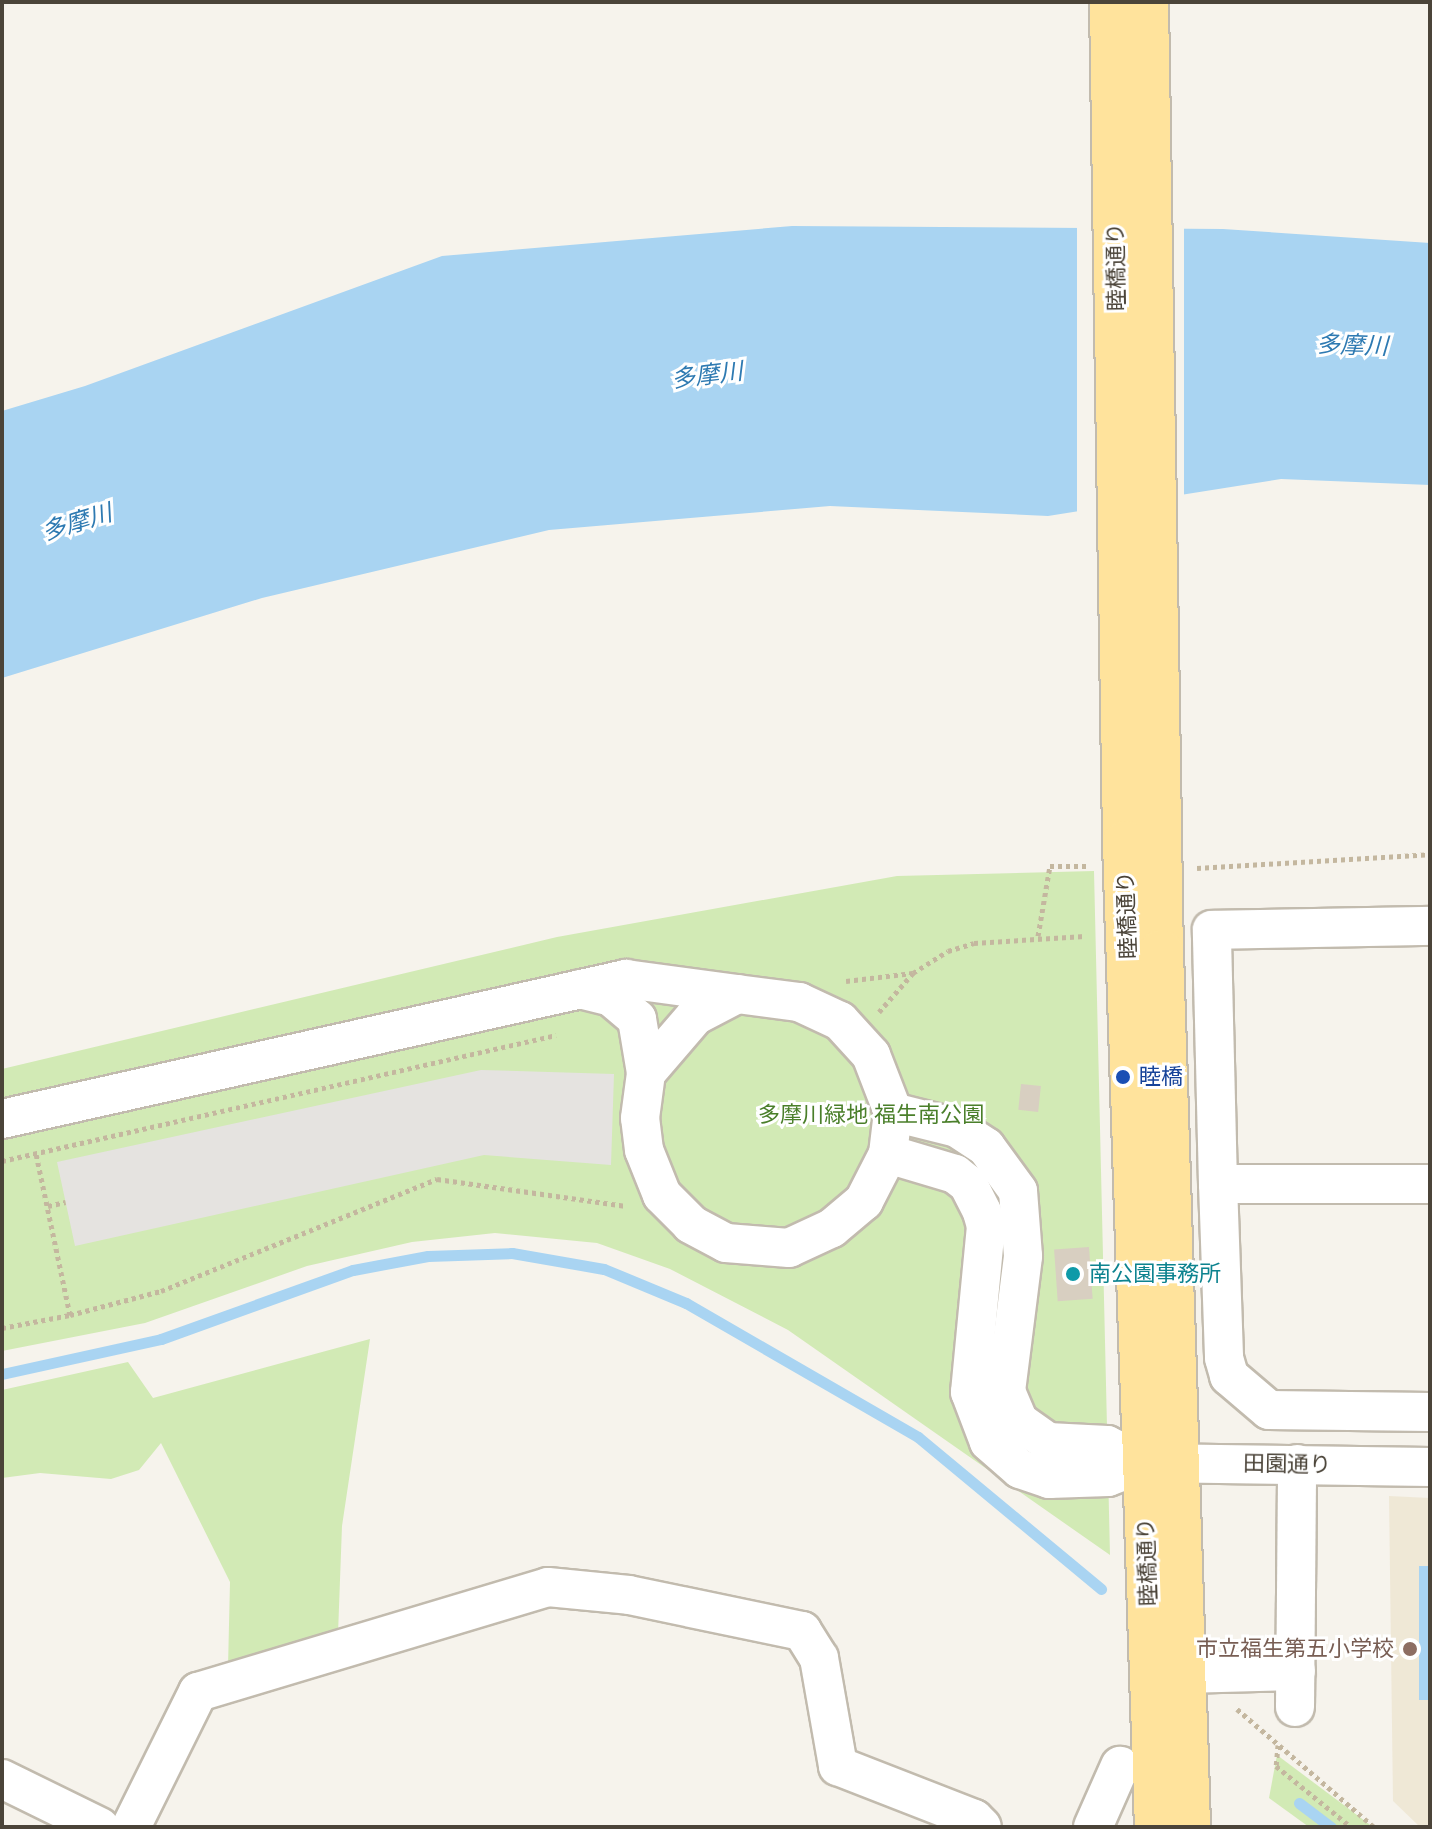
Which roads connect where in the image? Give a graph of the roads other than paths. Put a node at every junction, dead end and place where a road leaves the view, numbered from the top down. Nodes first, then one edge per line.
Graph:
1 (1112, 2) edge
2 (1146, 2) edge
3 (1142, 854) junction
4 (1430, 926) edge
5 (577, 989) junction
6 (737, 994) junction
7 (646, 1073) junction
8 (893, 1112) junction
9 (2, 1119) edge
10 (888, 1154) junction
11 (1218, 1184) junction
12 (1430, 1184) edge
13 (1430, 1412) edge
14 (1160, 1464) junction
15 (1297, 1464) junction
16 (1430, 1467) edge
17 (1183, 1674) junction
18 (1120, 1766) dead end
19 (2, 1779) edge
20 (100, 1827) edge
21 (131, 1827) edge
22 (982, 1827) edge
23 (1093, 1827) edge
24 (1157, 1827) edge
25 (1188, 1827) edge

1 - 3 main road, 睦橋通り
2 - 3 main road, 睦橋通り
3 - 14 main road, 睦橋通り
4 - 11 street
5 - 6 street
5 - 7 street
5 - 9 street
6 - 7 street
6 - 8 street
7 - 10 street
8 - 10 street
8 - 14 street
10 - 14 street
11 - 12 street
11 - 13 street
14 - 15 street, 田園通り
14 - 17 main road, 睦橋通り
14 - 24 main road, 睦橋通り
15 - 16 street, 田園通り
15 - 17 street
17 - 25 main road, 睦橋通り
18 - 23 street
19 - 20 street
21 - 22 street

